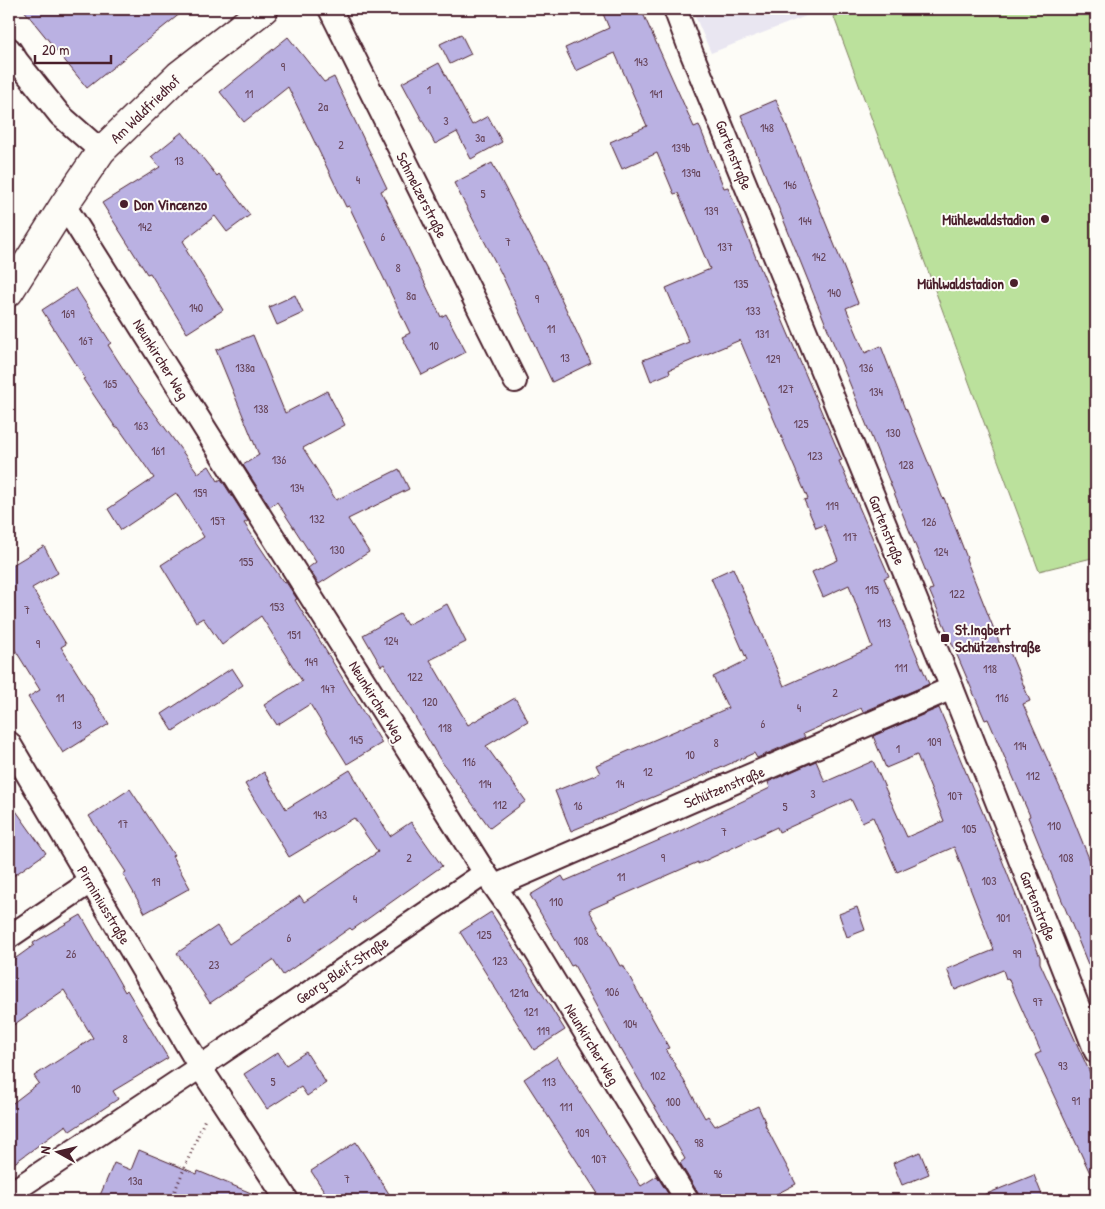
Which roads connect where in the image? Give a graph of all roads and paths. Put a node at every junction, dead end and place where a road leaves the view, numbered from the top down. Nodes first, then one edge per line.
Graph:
1 (264, 9) edge
2 (330, 9) edge
3 (675, 9) edge
4 (9, 49) edge
5 (102, 151) junction
6 (64, 205) junction
7 (9, 292) edge
8 (515, 381) dead end
9 (952, 688) junction
10 (9, 743) edge
11 (490, 879) junction
12 (90, 882) junction
13 (9, 937) edge
14 (1096, 1052) edge
15 (200, 1068) junction
16 (216, 1091) junction
17 (9, 1194) edge
18 (171, 1200) edge
19 (286, 1200) edge
20 (687, 1200) edge

1 - 5 street, Am Waldfriedhof
2 - 8 street, Schmelzerstraße
3 - 9 street, Gartenstraße
4 - 5 street
5 - 6 street, Am Waldfriedhof
6 - 7 street, Am Waldfriedhof
6 - 11 street, Neunkircher Weg
9 - 11 street, Schützenstraße
9 - 14 street, Gartenstraße
10 - 12 street, Pirminiusstraße
11 - 15 street, Georg-Bleif-Straße
11 - 20 street, Neunkircher Weg
12 - 13 street
12 - 15 street, Pirminiusstraße
15 - 16 street
15 - 17 street, Georg-Bleif-Straße
16 - 18 path
16 - 19 street

